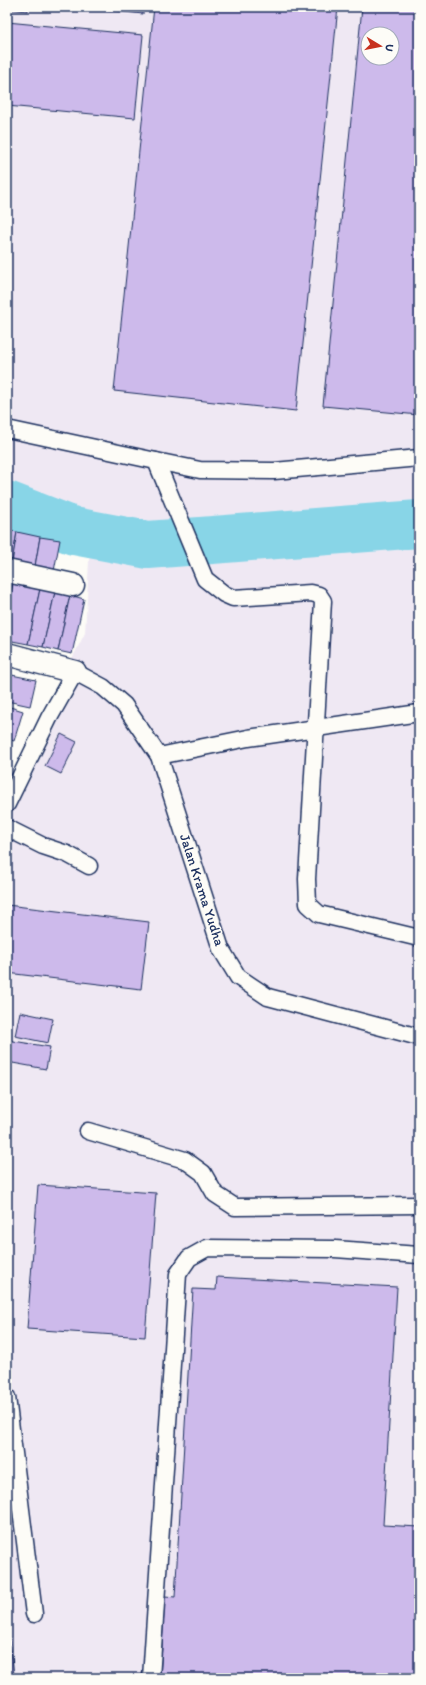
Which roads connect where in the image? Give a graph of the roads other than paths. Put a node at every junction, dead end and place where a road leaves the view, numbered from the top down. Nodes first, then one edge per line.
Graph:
1 (7, 429) edge
2 (419, 458) edge
3 (156, 461) junction
4 (7, 571) edge
5 (73, 585) dead end
6 (7, 654) edge
7 (74, 672) junction
8 (419, 712) edge
9 (316, 728) junction
10 (159, 756) junction
11 (7, 804) edge
12 (7, 828) edge
13 (89, 866) dead end
14 (419, 938) edge
15 (419, 1038) edge
16 (88, 1131) dead end
17 (419, 1205) edge
18 (419, 1255) edge
19 (7, 1397) edge
20 (9, 1416) edge
21 (34, 1614) dead end
22 (151, 1678) edge

1 - 3 lane
2 - 3 lane
3 - 9 lane
4 - 5 street
6 - 7 street
7 - 10 lane, Jalan Krama Yudha
7 - 11 lane
8 - 9 lane
9 - 10 lane
9 - 14 lane
10 - 15 lane, Jalan Krama Yudha
12 - 13 lane
16 - 17 lane
18 - 22 lane
19 - 20 lane
20 - 21 lane

